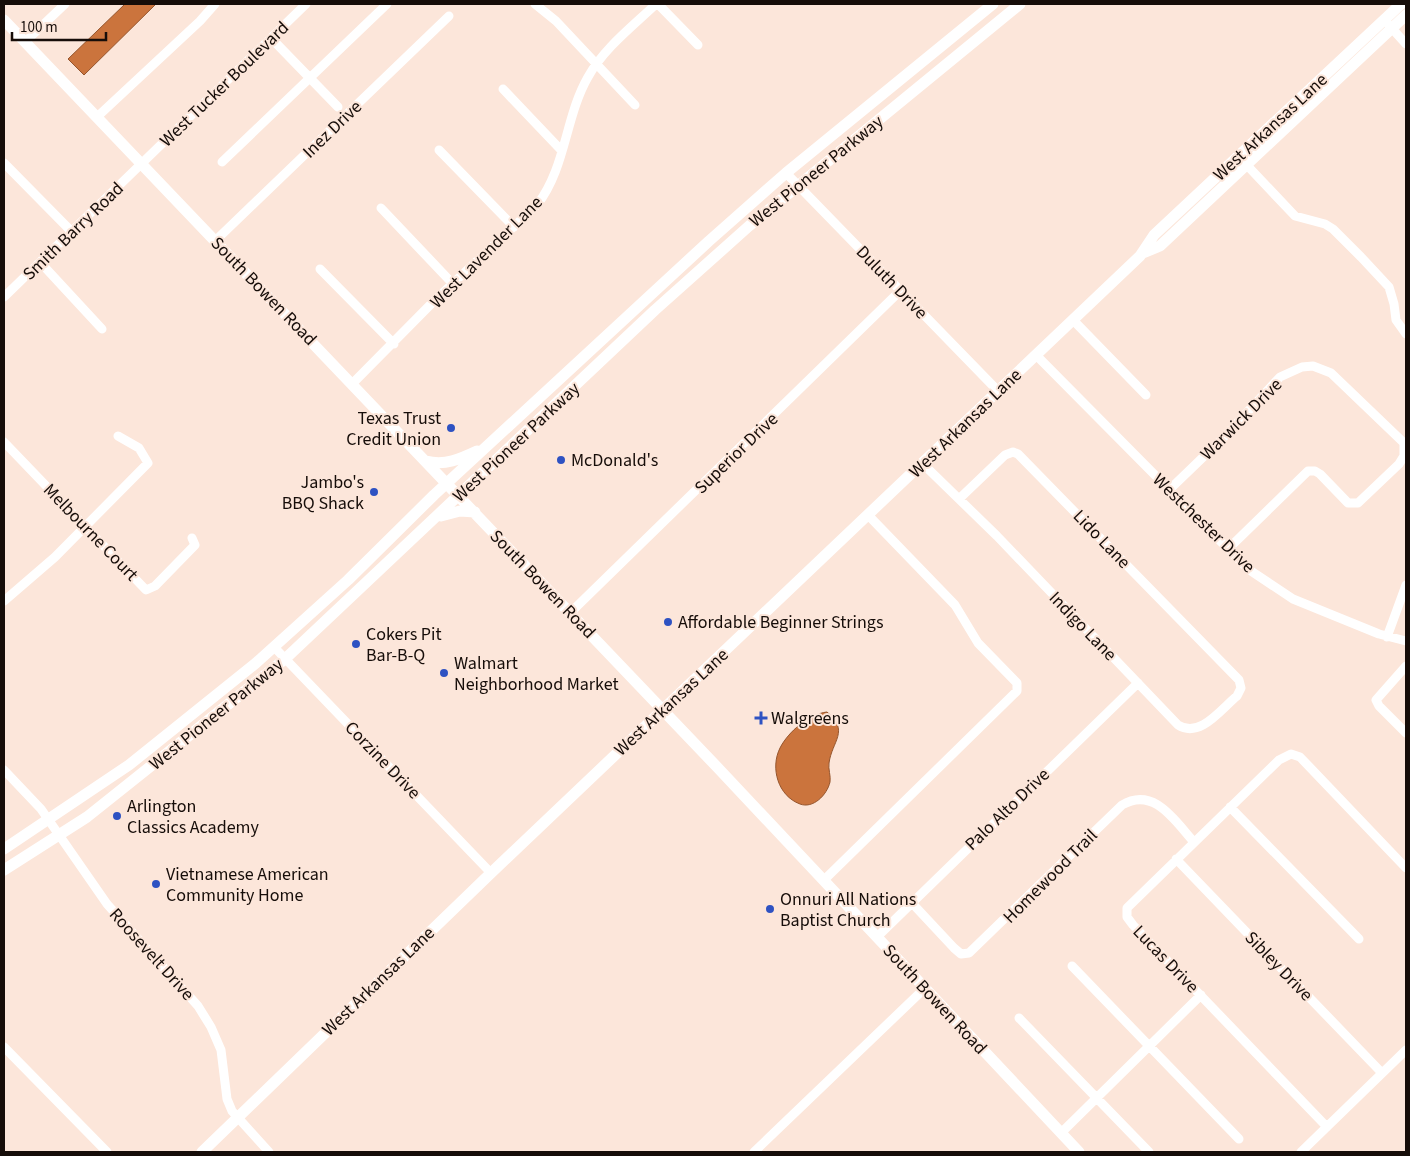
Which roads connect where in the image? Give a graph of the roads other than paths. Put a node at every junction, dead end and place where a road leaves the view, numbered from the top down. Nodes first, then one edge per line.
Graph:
1 (65, 4) edge
2 (215, 4) edge
3 (306, 4) edge
4 (387, 4) edge
5 (535, 4) edge
6 (657, 4) edge
7 (993, 4) edge
8 (1020, 4) edge
9 (1401, 4) edge
10 (1406, 15) edge
11 (449, 16) dead end
12 (4, 20) edge
13 (1388, 24) junction
14 (271, 38) junction
15 (25, 42) junction
16 (944, 43) junction
17 (1406, 44) edge
18 (698, 45) dead end
19 (955, 57) junction
20 (597, 64) junction
21 (309, 78) junction
22 (503, 89) dead end
23 (635, 105) dead end
24 (338, 107) dead end
25 (97, 117) junction
26 (439, 150) dead end
27 (562, 151) junction
28 (1242, 161) junction
29 (222, 162) dead end
30 (4, 163) edge
31 (141, 164) junction
32 (786, 173) junction
33 (798, 186) junction
34 (381, 208) dead end
35 (514, 227) junction
36 (72, 232) junction
37 (215, 241) junction
38 (40, 262) junction
39 (320, 269) dead end
40 (453, 284) junction
41 (6, 291) edge
42 (900, 291) junction
43 (1072, 320) junction
44 (102, 329) dead end
45 (1406, 334) edge
46 (394, 344) junction
47 (588, 353) junction
48 (1036, 354) junction
49 (596, 367) junction
50 (352, 384) junction
51 (998, 391) junction
52 (1146, 395) dead end
53 (118, 436) dead end
54 (4, 442) edge
55 (490, 445) junction
56 (426, 461) junction
57 (922, 463) junction
58 (447, 483) junction
59 (1169, 490) junction
60 (460, 496) junction
61 (959, 499) junction
62 (475, 512) junction
63 (868, 515) junction
64 (431, 522) junction
65 (86, 526) junction
66 (192, 538) dead end
67 (1228, 549) junction
68 (1406, 585) edge
69 (4, 601) edge
70 (570, 613) junction
71 (1387, 637) junction
72 (1406, 641) edge
73 (274, 647) junction
74 (285, 659) junction
75 (1406, 666) edge
76 (1239, 680) joint
77 (1138, 683) junction
78 (663, 710) junction
79 (1406, 733) edge
80 (4, 770) edge
81 (1230, 807) junction
82 (49, 820) junction
83 (59, 835) junction
84 (1194, 842) junction
85 (4, 849) edge
86 (1176, 859) junction
87 (1406, 868) edge
88 (4, 870) edge
89 (490, 873) junction
90 (824, 880) junction
91 (911, 902) junction
92 (877, 937) junction
93 (1359, 939) dead end
94 (1072, 966) dead end
95 (925, 988) junction
96 (1201, 995) junction
97 (1019, 1018) dead end
98 (1149, 1046) junction
99 (4, 1047) edge
100 (1406, 1050) edge
101 (1382, 1073) junction
102 (1096, 1098) junction
103 (237, 1118) junction
104 (1327, 1127) junction
105 (1061, 1133) junction
106 (1239, 1140) dead end
107 (107, 1152) edge
108 (202, 1152) edge
109 (269, 1152) edge
110 (754, 1152) edge
111 (1079, 1152) edge
112 (1148, 1152) edge
113 (1301, 1152) edge

1 - 15 street
2 - 25 street
3 - 14 street, West Tucker Boulevard
4 - 21 street
5 - 20 street
6 - 18 street
6 - 20 street, West Lavender Lane
7 - 16 main road, West Pioneer Parkway
8 - 19 main road, West Pioneer Parkway
9 - 13 main road, West Arkansas Lane
10 - 13 main road, West Arkansas Lane
11 - 37 street, Inez Drive
12 - 15 main road, South Bowen Road
13 - 17 street
13 - 28 main road, West Arkansas Lane
14 - 21 street
14 - 31 street, West Tucker Boulevard
15 - 25 main road, South Bowen Road
16 - 19 main road
16 - 32 main road, West Pioneer Parkway
19 - 33 main road, West Pioneer Parkway
20 - 23 street
20 - 27 street, West Lavender Lane
21 - 24 street
21 - 29 street
22 - 27 street
25 - 31 main road, South Bowen Road
26 - 35 street
27 - 35 street, West Lavender Lane
28 - 43 main road, West Arkansas Lane
28 - 45 street
30 - 36 street
31 - 36 street, Smith Barry Road
31 - 37 main road, South Bowen Road
32 - 33 street, Duluth Drive
32 - 47 main road, West Pioneer Parkway
33 - 42 street, Duluth Drive
33 - 49 main road, West Pioneer Parkway
34 - 40 street
35 - 40 street, West Lavender Lane
36 - 38 street, Smith Barry Road
37 - 50 main road, South Bowen Road
38 - 41 street, Smith Barry Road
38 - 44 street
39 - 46 street
40 - 46 street, West Lavender Lane
42 - 51 street, Duluth Drive
42 - 70 street, Superior Drive
43 - 48 main road, West Arkansas Lane
43 - 52 street
46 - 50 street, West Lavender Lane
47 - 49 main road
47 - 55 main road, West Pioneer Parkway
48 - 51 main road, West Arkansas Lane
48 - 59 street, Westchester Drive
49 - 60 main road, West Pioneer Parkway
50 - 56 main road, South Bowen Road
51 - 57 main road, West Arkansas Lane
53 - 65 street
54 - 65 street, Melbourne Court
55 - 56 main road
55 - 58 main road, West Pioneer Parkway
56 - 58 main road, South Bowen Road
57 - 61 street, Indigo Lane
57 - 63 main road, West Arkansas Lane
58 - 60 main road, South Bowen Road
58 - 73 main road, West Pioneer Parkway
59 - 67 street, Westchester Drive
59 - 67 street, Warwick Drive
60 - 62 main road, South Bowen Road
60 - 64 main road, West Pioneer Parkway
61 - 76 street, Lido Lane
61 - 77 street, Indigo Lane
62 - 64 main road
62 - 70 main road, South Bowen Road
63 - 78 main road, West Arkansas Lane
63 - 90 street
64 - 74 main road, West Pioneer Parkway
65 - 66 street, Melbourne Court
65 - 69 street
67 - 71 street, Westchester Drive
68 - 71 street
70 - 78 main road, South Bowen Road
71 - 72 street, Westchester Drive
73 - 74 street, Corzine Drive
73 - 82 main road, West Pioneer Parkway
74 - 83 main road, West Pioneer Parkway
74 - 89 street, Corzine Drive
75 - 79 street
76 - 77 street, Indigo Lane
77 - 91 street, Palo Alto Drive
78 - 89 main road, West Arkansas Lane
78 - 90 main road, South Bowen Road
80 - 82 street, Roosevelt Drive
81 - 84 street, Lucas Drive
81 - 87 street, Lucas Drive
81 - 93 street
82 - 83 street, Roosevelt Drive
82 - 85 main road, West Pioneer Parkway
83 - 88 main road, West Pioneer Parkway
83 - 103 street, Roosevelt Drive
84 - 86 street, Lucas Drive
84 - 91 street, Homewood Trail
86 - 96 street, Lucas Drive
86 - 101 street, Sibley Drive
89 - 103 main road, West Arkansas Lane
90 - 92 main road, South Bowen Road
91 - 92 street, Palo Alto Drive
92 - 95 main road, South Bowen Road
94 - 98 street
95 - 105 main road, South Bowen Road
95 - 110 street
96 - 98 street
96 - 104 street, Lucas Drive
97 - 102 street
98 - 102 street
98 - 106 street
99 - 107 street
100 - 101 street
101 - 104 street
102 - 105 street
102 - 112 street
103 - 108 main road, West Arkansas Lane
103 - 109 street, Roosevelt Drive
104 - 113 street
105 - 111 main road, South Bowen Road

